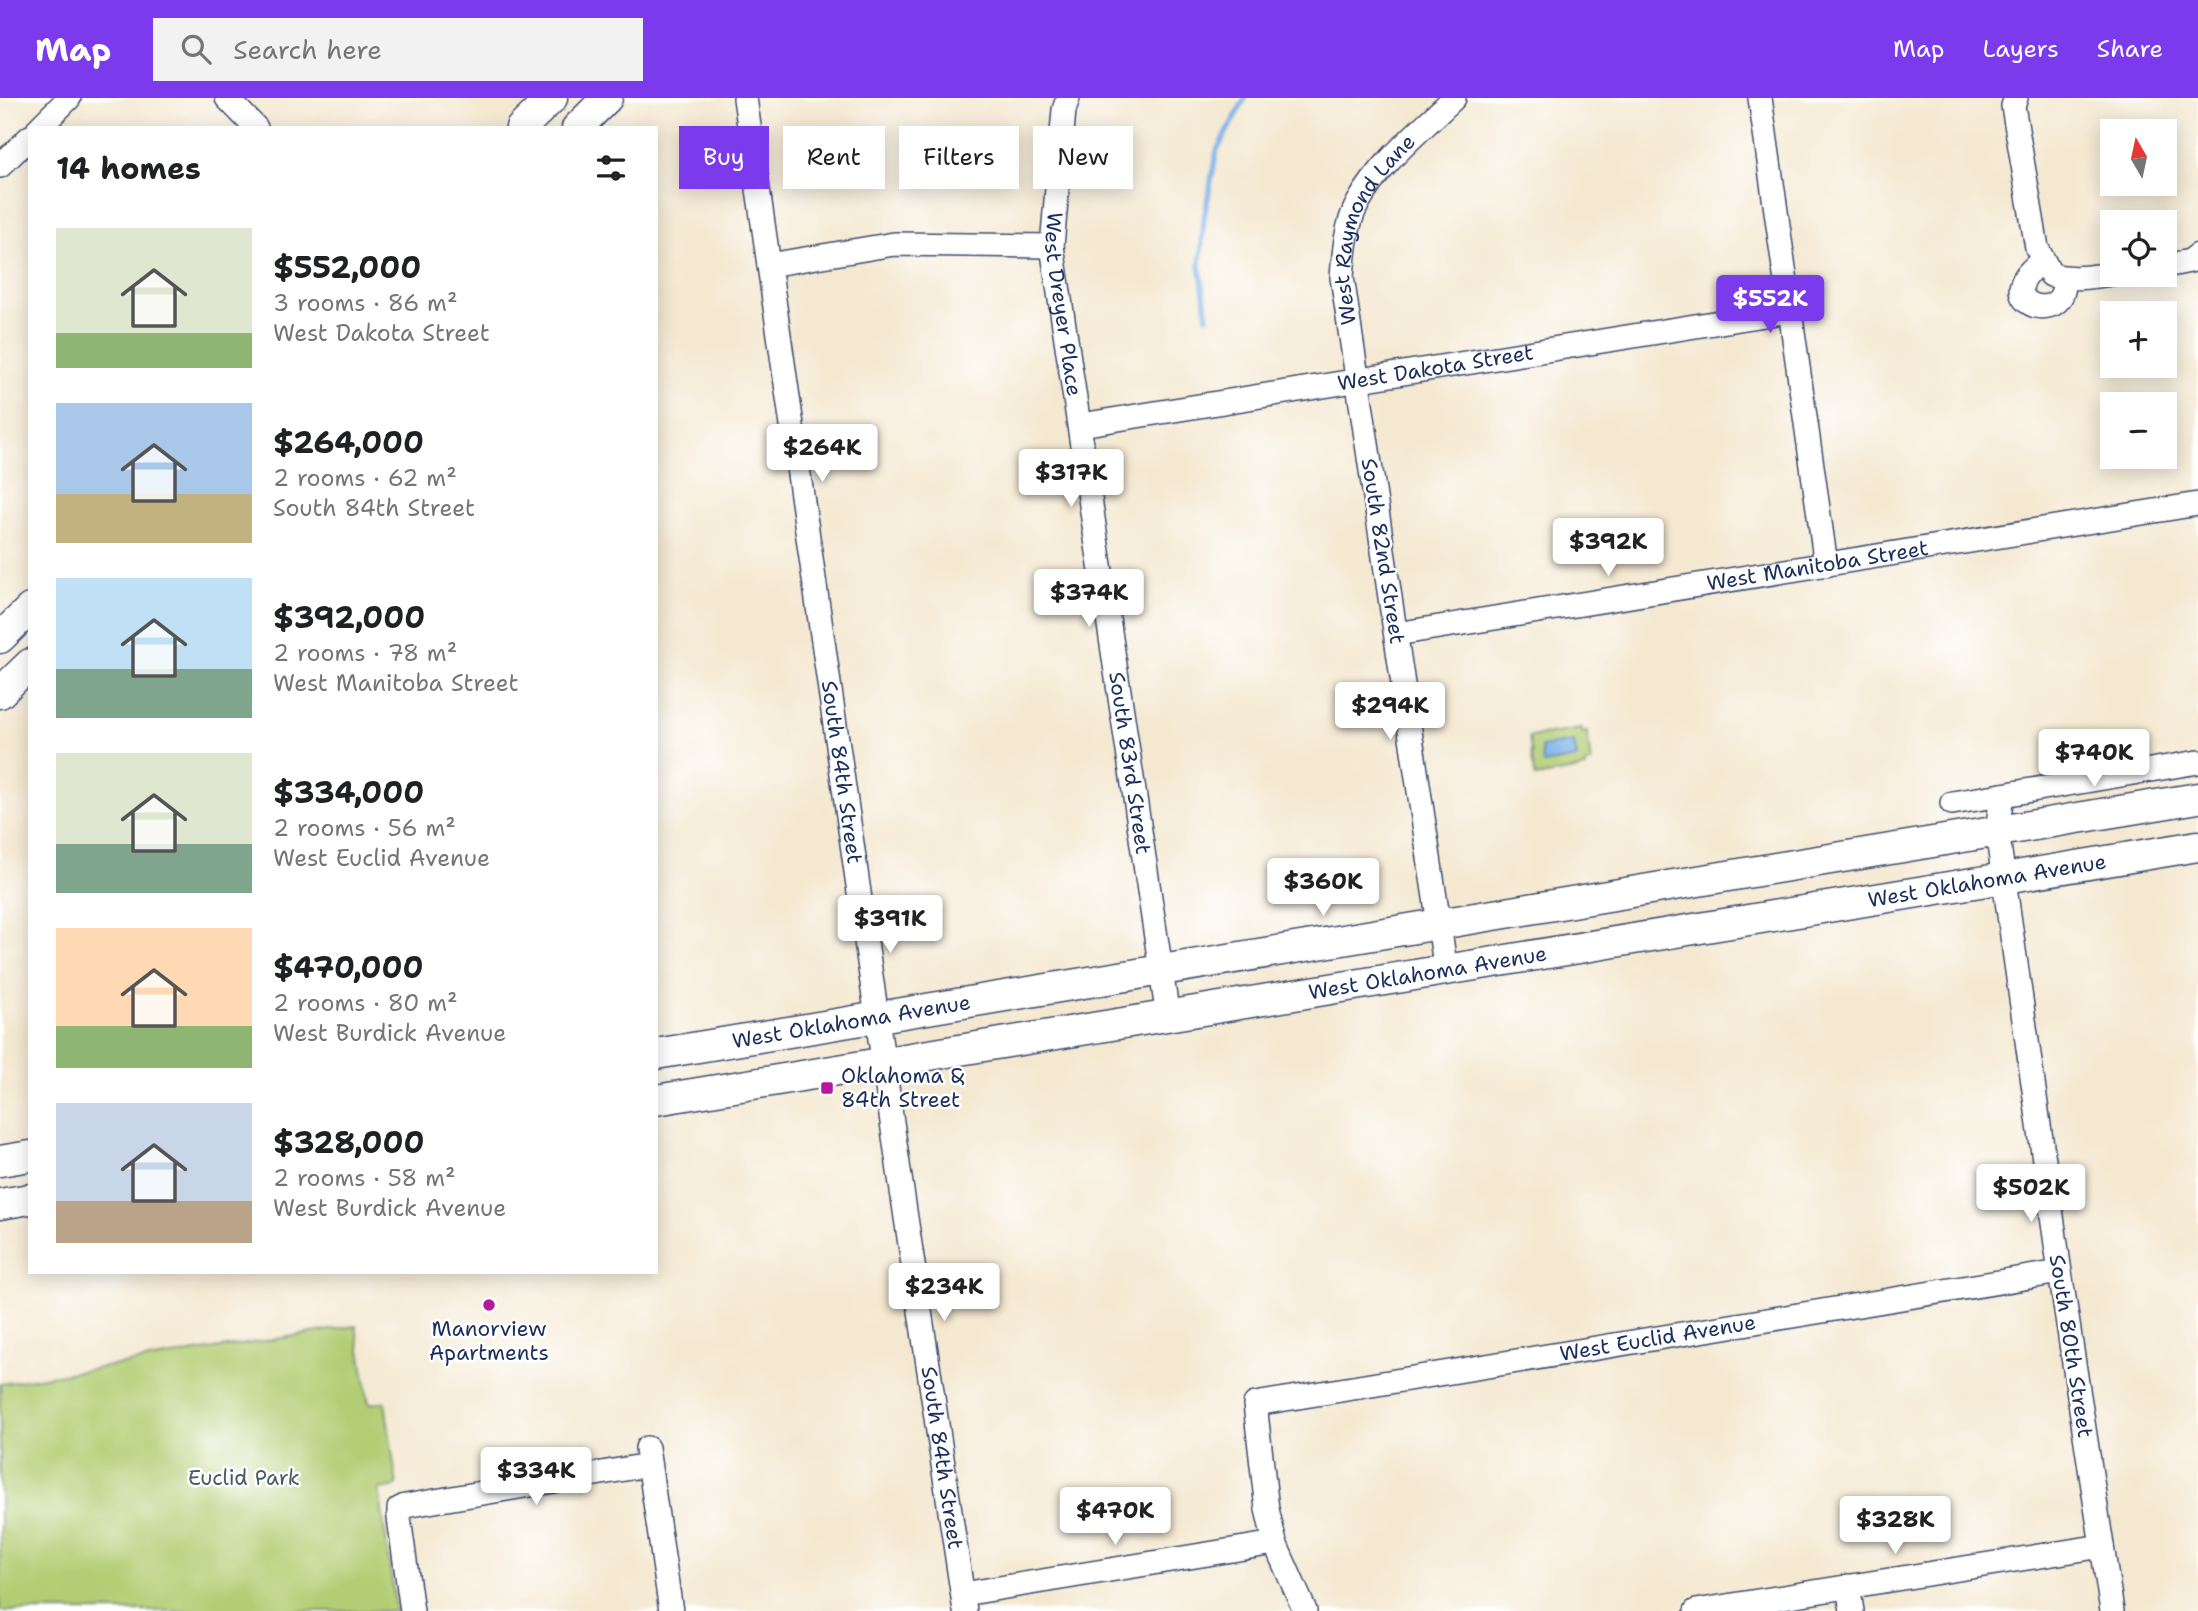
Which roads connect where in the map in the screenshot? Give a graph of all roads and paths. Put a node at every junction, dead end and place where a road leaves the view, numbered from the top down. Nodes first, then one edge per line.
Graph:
1 (69, 98) edge
2 (227, 98) edge
3 (552, 98) edge
4 (607, 98) edge
5 (745, 98) edge
6 (1068, 98) edge
7 (1454, 98) edge
8 (1760, 98) edge
9 (2016, 98) edge
10 (41, 126) edge
11 (254, 126) edge
12 (523, 126) edge
13 (579, 126) edge
14 (28, 139) edge
15 (0, 166) edge
16 (1052, 246) junction
17 (2198, 255) edge
18 (2177, 263) edge
19 (769, 265) junction
20 (2100, 276) edge
21 (1788, 311) junction
22 (1357, 381) junction
23 (1081, 425) junction
24 (2198, 504) edge
25 (1826, 565) junction
26 (28, 611) edge
27 (1396, 634) junction
28 (0, 638) edge
29 (28, 666) edge
30 (0, 693) edge
31 (2198, 762) edge
32 (2002, 794) junction
33 (2198, 798) edge
34 (1952, 803) dead end
35 (1997, 831) junction
36 (2198, 846) edge
37 (2004, 878) junction
38 (1439, 924) junction
39 (1161, 971) junction
40 (1446, 971) junction
41 (1168, 1017) junction
42 (877, 1018) junction
43 (658, 1054) edge
44 (884, 1064) junction
45 (658, 1100) edge
46 (28, 1156) edge
47 (0, 1161) edge
48 (28, 1199) edge
49 (0, 1204) edge
50 (2060, 1272) junction
51 (1275, 1543) junction
52 (2102, 1546) junction
53 (1848, 1586) junction
54 (964, 1602) edge
55 (412, 1611) edge
56 (671, 1611) edge
57 (1305, 1611) edge
58 (1696, 1611) edge
59 (1852, 1611) edge
60 (2112, 1611) edge

1 - 10 street
2 - 11 street
3 - 12 main road
4 - 13 main road
5 - 19 street, South 84th Street
6 - 16 street, West Dreyer Place
7 - 22 street, West Raymond Lane
8 - 21 street
9 - 20 street
14 - 15 street
16 - 19 street
16 - 23 street, West Dreyer Place
17 - 18 street
19 - 42 street, South 84th Street
21 - 22 street, West Dakota Street
21 - 25 street
22 - 23 street, West Dakota Street
22 - 27 street, South 82nd Street
23 - 39 street, South 83rd Street
24 - 25 street, West Manitoba Street
25 - 27 street, West Manitoba Street
26 - 28 main road
27 - 38 street, South 82nd Street
29 - 30 main road
31 - 32 street
32 - 34 street
32 - 35 street
33 - 35 main road, West Oklahoma Avenue
35 - 37 street, South 80th Street
35 - 38 main road, West Oklahoma Avenue
36 - 37 main road, West Oklahoma Avenue
37 - 40 main road, West Oklahoma Avenue
37 - 50 street, South 80th Street
38 - 39 main road, West Oklahoma Avenue
38 - 40 street, South 82nd Street
39 - 41 street, South 83rd Street
39 - 42 main road, West Oklahoma Avenue
40 - 41 main road, West Oklahoma Avenue
41 - 44 main road, West Oklahoma Avenue
42 - 43 main road, West Oklahoma Avenue
42 - 44 street, South 84th Street
44 - 45 main road, West Oklahoma Avenue
44 - 54 street, South 84th Street
46 - 47 main road
48 - 49 main road
50 - 51 street, West Euclid Avenue
50 - 52 street, South 80th Street
51 - 54 street
51 - 57 street
52 - 53 street
52 - 60 street, South 80th Street
53 - 58 street
53 - 59 street
55 - 56 street

